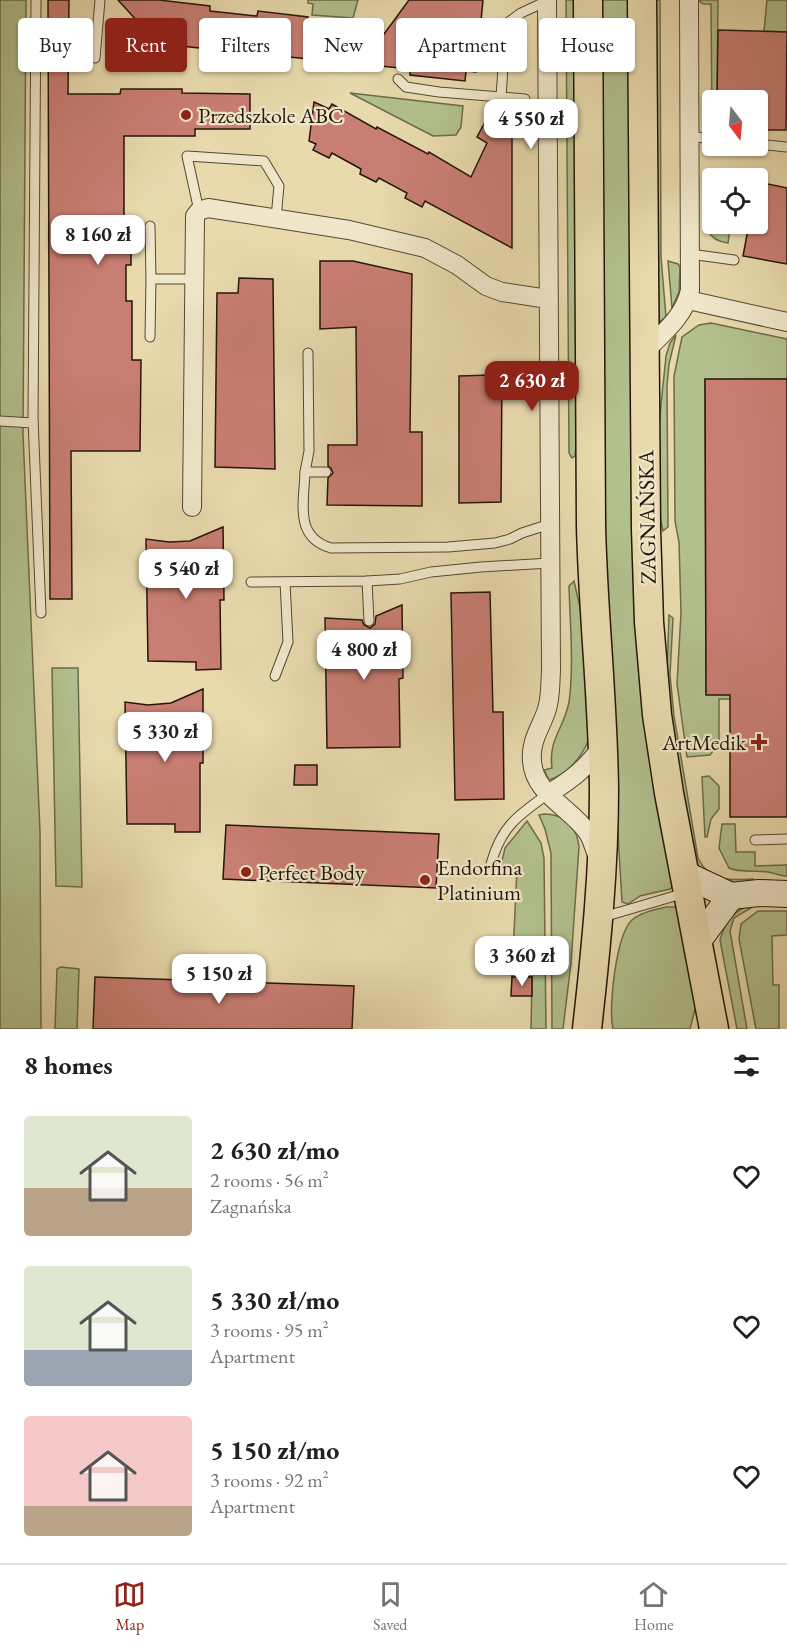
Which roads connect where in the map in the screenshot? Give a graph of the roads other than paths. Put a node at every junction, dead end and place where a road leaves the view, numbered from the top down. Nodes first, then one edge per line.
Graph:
1 (36, 0) edge
2 (100, 0) edge
3 (588, 0) edge
4 (642, 0) edge
5 (689, 0) edge
6 (547, 1) edge
7 (95, 57) dead end
8 (398, 79) dead end
9 (501, 97) junction
10 (525, 99) dead end
11 (690, 136) junction
12 (702, 138) edge
13 (768, 145) edge
14 (787, 147) edge
15 (199, 211) junction
16 (276, 218) junction
17 (150, 226) dead end
18 (690, 254) junction
19 (734, 260) dead end
20 (151, 279) junction
21 (195, 279) junction
22 (548, 299) junction
23 (688, 300) junction
24 (787, 322) edge
25 (150, 337) dead end
26 (645, 351) junction
27 (308, 353) dead end
28 (0, 421) edge
29 (33, 423) junction
30 (305, 472) junction
31 (326, 472) dead end
32 (192, 507) dead end
33 (550, 524) junction
34 (550, 563) junction
35 (367, 581) junction
36 (251, 582) dead end
37 (285, 582) junction
38 (41, 613) dead end
39 (369, 621) dead end
40 (275, 676) dead end
41 (602, 746) junction
42 (548, 794) junction
43 (787, 839) edge
44 (755, 840) dead end
45 (490, 864) dead end
46 (601, 865) junction
47 (686, 883) junction
48 (787, 894) edge
49 (730, 896) junction
50 (598, 919) junction
51 (697, 942) junction
52 (591, 992) junction
53 (710, 1024) edge
54 (587, 1029) edge
55 (602, 1029) edge

1 - 29 lane
2 - 7 lane
3 - 41 main road
4 - 26 main road, ZAGNAŃSKA
5 - 11 street
6 - 9 lane
6 - 22 street
8 - 9 lane
9 - 10 lane
11 - 12 lane
11 - 18 street
13 - 14 lane
15 - 16 street
15 - 16 lane
15 - 21 street
16 - 22 street
17 - 20 lane
18 - 19 lane
18 - 23 street
20 - 21 lane
20 - 25 lane
21 - 32 street
22 - 33 street
23 - 24 street
23 - 26 street
26 - 47 main road, ZAGNAŃSKA
27 - 30 lane
28 - 29 lane
29 - 38 lane
30 - 31 lane
30 - 33 lane
33 - 34 street
34 - 35 lane
34 - 42 street
35 - 37 lane
35 - 39 lane
36 - 37 lane
37 - 40 lane
41 - 42 street
41 - 46 main road
42 - 45 lane
42 - 46 street
43 - 44 lane
46 - 50 main road
47 - 49 street
47 - 50 lane
47 - 51 main road, ZAGNAŃSKA
48 - 49 street
49 - 51 street
50 - 52 main road
51 - 53 main road, ZAGNAŃSKA
52 - 54 main road
52 - 55 main road

